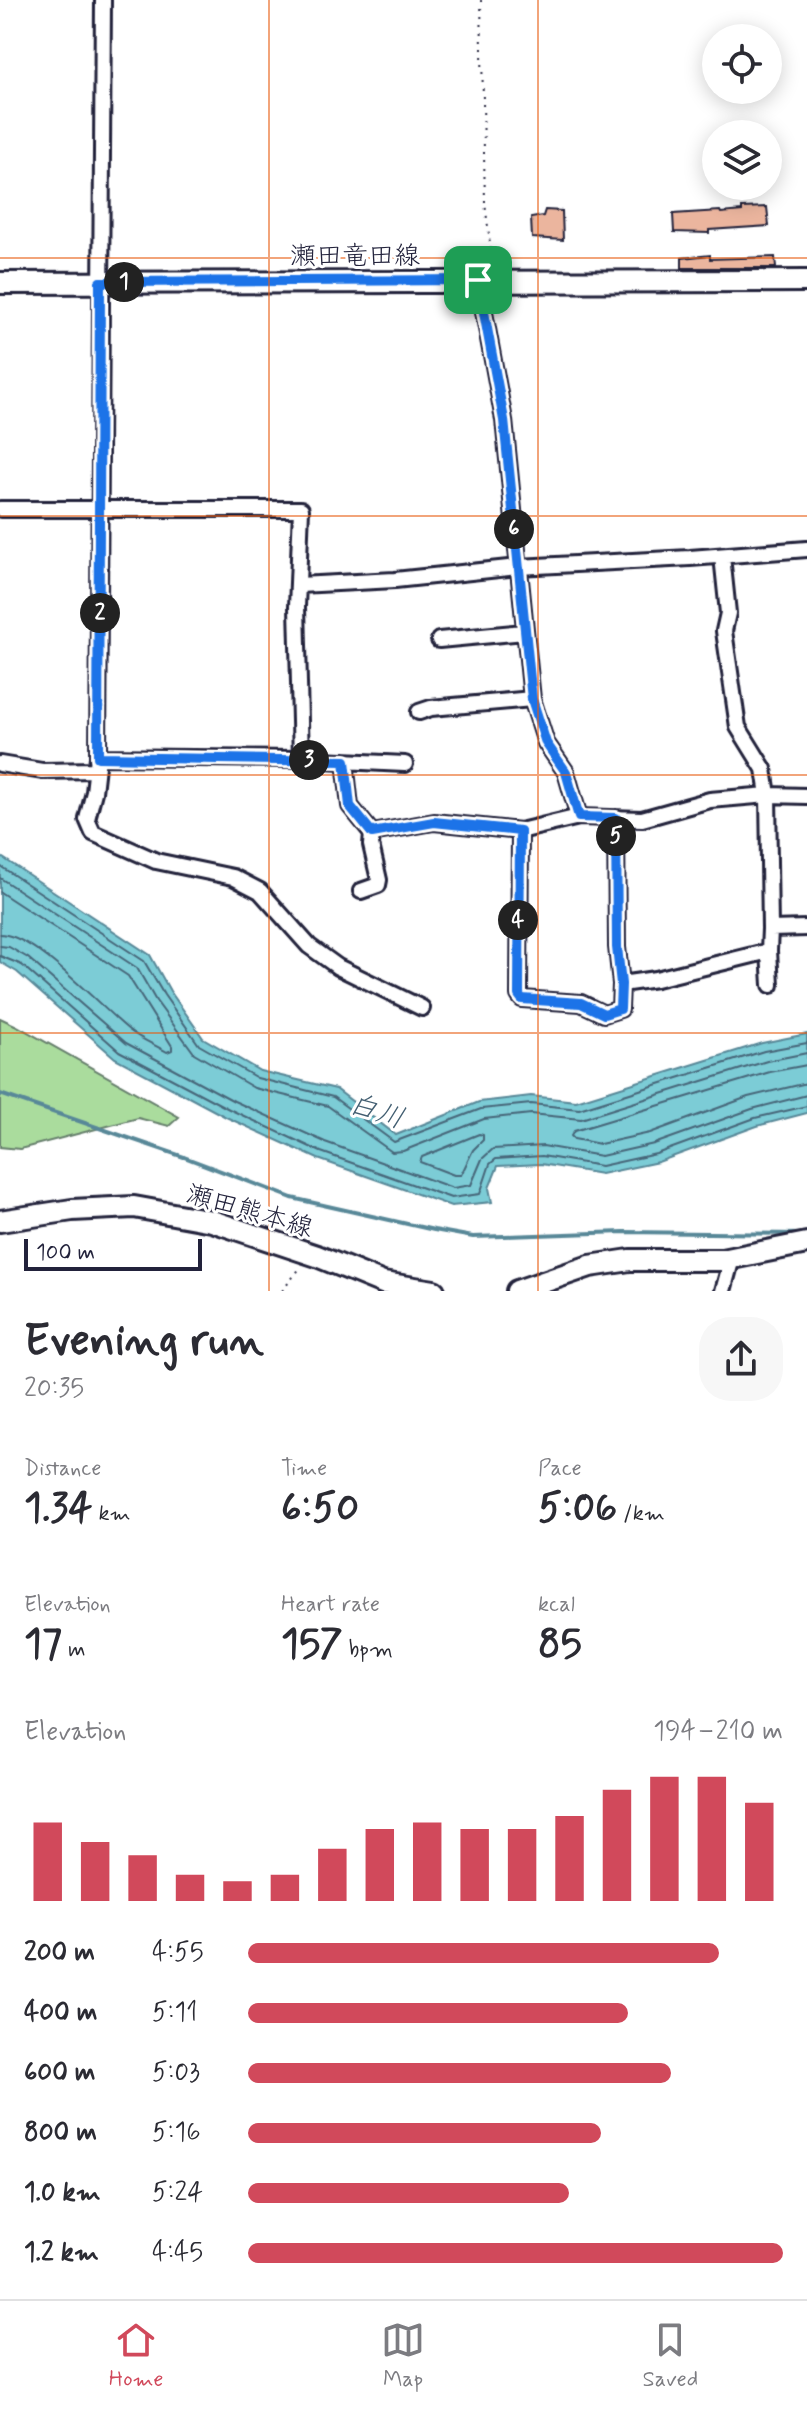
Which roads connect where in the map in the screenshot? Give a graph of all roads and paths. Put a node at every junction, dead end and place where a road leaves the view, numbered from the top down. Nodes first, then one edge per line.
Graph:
1 (103, 0) edge
2 (481, 0) edge
3 (486, 280) junction
4 (807, 281) edge
5 (100, 282) junction
6 (0, 283) edge
7 (100, 507) junction
8 (0, 509) edge
9 (807, 549) edge
10 (722, 556) junction
11 (518, 567) junction
12 (299, 585) junction
13 (524, 632) junction
14 (439, 640) dead end
15 (532, 699) junction
16 (419, 712) dead end
17 (301, 759) junction
18 (345, 761) junction
19 (0, 764) edge
20 (97, 764) junction
21 (405, 764) dead end
22 (768, 795) junction
23 (807, 796) edge
24 (579, 817) junction
25 (616, 818) junction
26 (520, 831) junction
27 (372, 833) junction
28 (361, 891) dead end
29 (807, 928) edge
30 (770, 929) junction
31 (769, 951) junction
32 (621, 984) junction
33 (771, 985) dead end
34 (422, 1008) dead end
35 (0, 1221) edge
36 (807, 1243) edge
37 (311, 1254) junction
38 (732, 1258) junction
39 (382, 1287) edge
40 (282, 1291) edge
41 (434, 1291) edge
42 (517, 1291) edge
43 (723, 1291) edge

1 - 5 street
2 - 3 path
3 - 4 main road, 瀬田竜田線
3 - 5 main road, 瀬田竜田線
3 - 11 street
5 - 6 main road, 瀬田竜田線
5 - 7 street
7 - 8 street
7 - 12 street
7 - 20 street
9 - 10 street
10 - 11 street
10 - 22 street
11 - 12 street
11 - 13 street
12 - 17 street
13 - 14 street
13 - 15 street
15 - 16 street
15 - 24 street
17 - 18 street
17 - 20 street
18 - 21 street
18 - 27 street
19 - 20 street
20 - 34 street
22 - 23 street
22 - 25 street
22 - 30 street
24 - 25 street
24 - 26 street
25 - 32 street
26 - 27 street
26 - 32 street
27 - 28 street
29 - 30 street
30 - 31 street
31 - 32 street
31 - 33 street
35 - 37 main road, 瀬田熊本線
36 - 38 main road
37 - 39 main road, 瀬田熊本線
37 - 40 path
38 - 42 main road
38 - 43 street
39 - 41 main road, 瀬田熊本線

